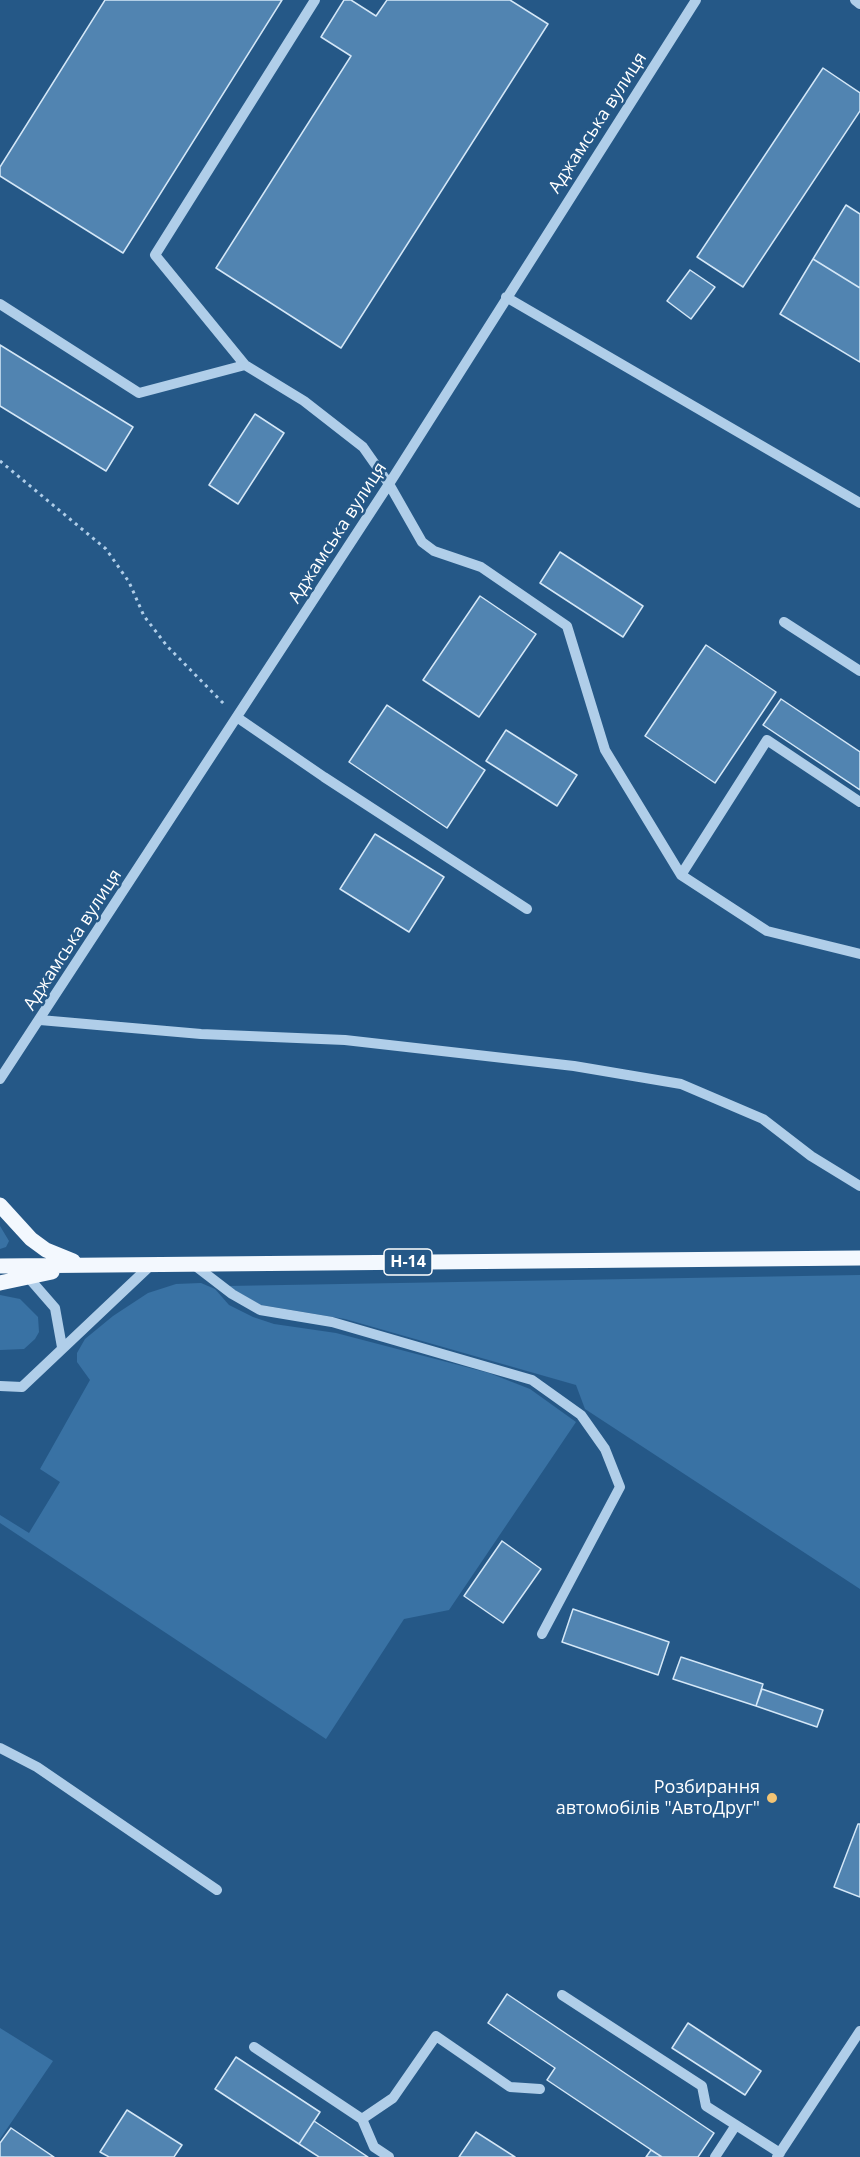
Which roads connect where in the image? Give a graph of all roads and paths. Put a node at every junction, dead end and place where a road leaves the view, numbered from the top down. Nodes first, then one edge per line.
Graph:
1 (315, 0) edge
2 (696, 0) edge
3 (855, 0) edge
4 (860, 4) edge
5 (506, 297) junction
6 (0, 304) edge
7 (245, 365) junction
8 (0, 461) edge
9 (389, 484) junction
10 (860, 503) edge
11 (784, 622) dead end
12 (860, 671) edge
13 (238, 718) junction
14 (860, 802) edge
15 (681, 875) junction
16 (527, 909) dead end
17 (860, 954) edge
18 (40, 1020) junction
19 (0, 1079) edge
20 (860, 1186) edge
21 (0, 1205) edge
22 (860, 1258) edge
23 (193, 1263) junction
24 (152, 1264) junction
25 (85, 1265) junction
26 (0, 1266) edge
27 (28, 1277) junction
28 (0, 1283) edge
29 (62, 1347) junction
30 (0, 1386) edge
31 (542, 1634) dead end
32 (0, 1748) edge
33 (217, 1890) dead end
34 (562, 1995) dead end
35 (860, 2031) edge
36 (254, 2047) dead end
37 (540, 2089) dead end
38 (362, 2119) junction
39 (736, 2124) junction
40 (778, 2155) edge
41 (389, 2157) edge
42 (715, 2157) edge

1 - 7 street
2 - 5 street, Аджамська вулиця
3 - 4 street
5 - 9 street, Аджамська вулиця
5 - 10 street
6 - 7 street
7 - 9 street
8 - 13 path
9 - 13 street, Аджамська вулиця
9 - 15 street
11 - 12 street
13 - 16 street
13 - 18 street, Аджамська вулиця
14 - 15 street
15 - 17 street
18 - 19 street, Аджамська вулиця
18 - 20 street
21 - 25 main road
22 - 23 main road, Н-14
23 - 24 main road, Н-14
23 - 31 street
24 - 25 main road, Н-14
24 - 29 street
25 - 26 main road, Н-14
25 - 27 main road
27 - 28 main road
27 - 29 street
29 - 30 street
32 - 33 street
34 - 39 street
35 - 40 street
36 - 38 street
37 - 38 street
38 - 41 street
39 - 40 street
39 - 42 street

